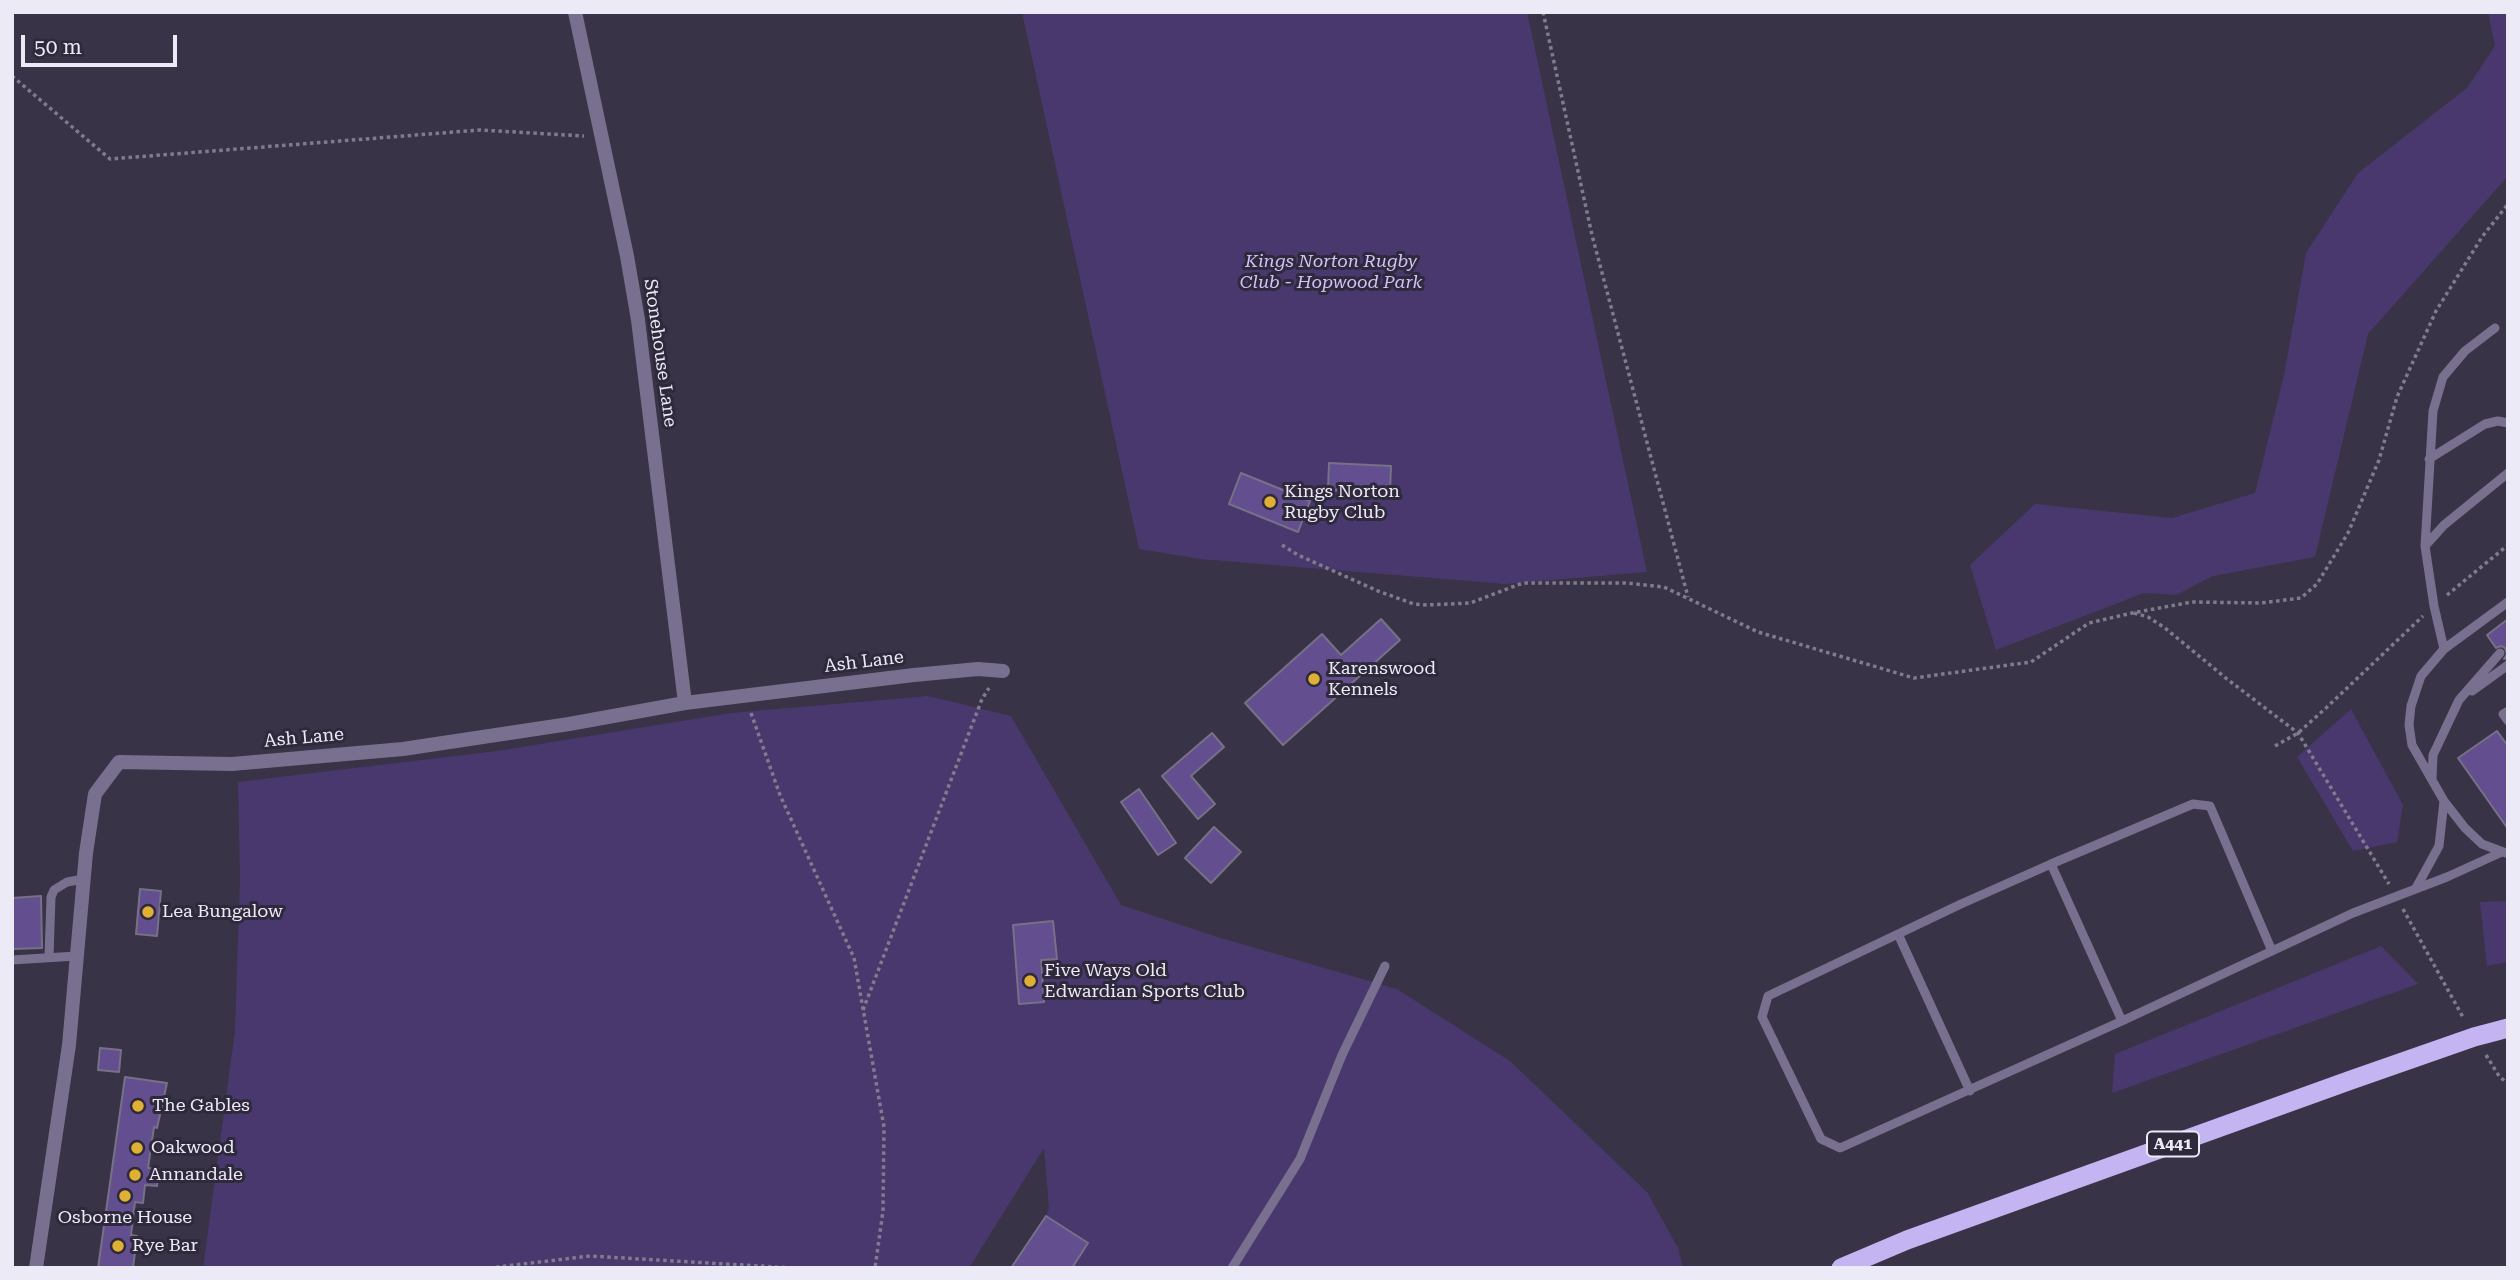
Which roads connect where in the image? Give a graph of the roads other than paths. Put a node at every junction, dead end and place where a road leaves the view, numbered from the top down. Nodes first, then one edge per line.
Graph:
1 (575, 12) edge
2 (2495, 328) dead end
3 (2508, 423) edge
4 (2430, 460) junction
5 (2508, 473) edge
6 (2425, 547) junction
7 (2508, 602) edge
8 (2444, 649) junction
9 (2500, 653) dead end
10 (2508, 665) edge
11 (1003, 671) road end
12 (2459, 700) junction
13 (685, 703) junction
14 (2508, 711) edge
15 (2508, 720) edge
16 (2432, 781) junction
17 (2444, 801) junction
18 (2505, 853) edge
19 (2051, 864) junction
20 (84, 879) junction
21 (2416, 888) junction
22 (1898, 934) junction
23 (2272, 951) junction
24 (77, 956) junction
25 (49, 957) junction
26 (12, 960) edge
27 (1385, 966) dead end
28 (2122, 1021) junction
29 (2508, 1028) edge
30 (1970, 1091) junction
31 (36, 1268) edge
32 (1232, 1268) edge
33 (1840, 1268) edge

1 - 13 street, Stonehouse Lane
2 - 4 lane
3 - 4 lane
4 - 6 lane
5 - 6 lane
6 - 8 lane
7 - 8 lane
8 - 16 lane
9 - 12 lane
10 - 12 lane
11 - 13 street, Ash Lane
12 - 16 lane
13 - 20 street, Ash Lane
14 - 15 lane
16 - 17 lane
17 - 18 lane
17 - 21 lane
18 - 21 lane
19 - 22 lane
19 - 23 lane
19 - 28 lane
20 - 24 street, Ash Lane
20 - 25 lane
21 - 23 lane
22 - 30 lane
22 - 30 lane
23 - 28 lane
24 - 25 lane
24 - 31 street, Ash Lane
25 - 26 lane
27 - 32 lane
28 - 30 lane
29 - 33 highway, A441

